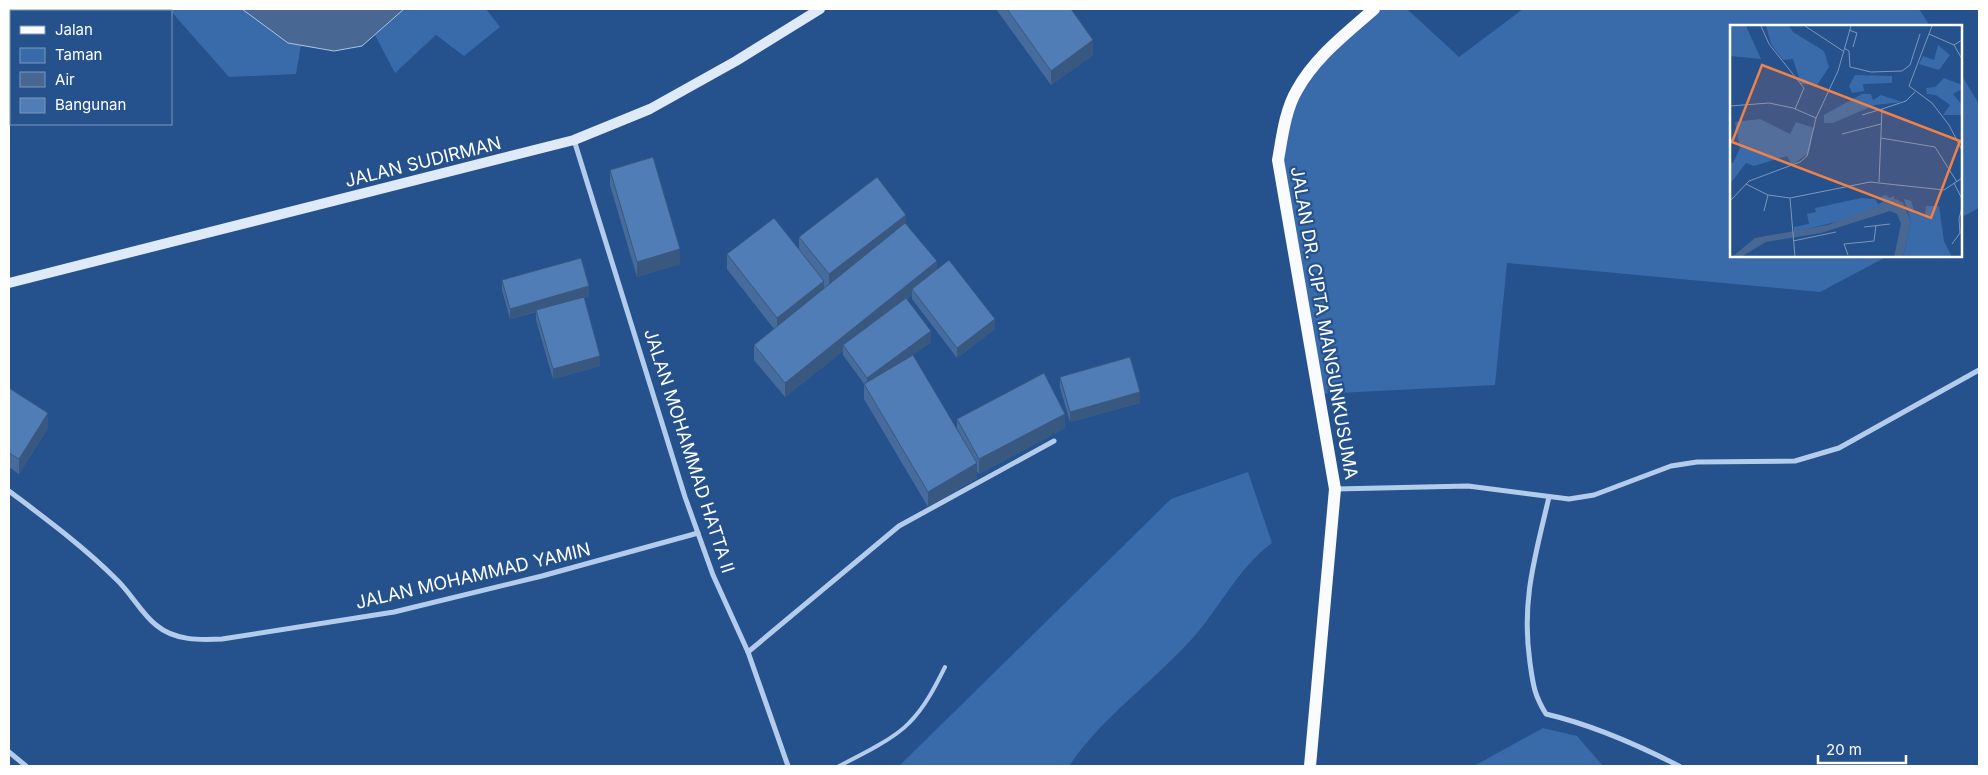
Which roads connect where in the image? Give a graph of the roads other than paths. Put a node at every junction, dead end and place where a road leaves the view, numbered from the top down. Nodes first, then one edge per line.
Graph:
1 (820, 9) edge
2 (1374, 9) edge
3 (574, 140) junction
4 (9, 283) edge
5 (1979, 370) edge
6 (1054, 441) edge
7 (1335, 489) junction
8 (9, 491) edge
9 (1549, 497) junction
10 (698, 533) junction
11 (748, 652) junction
12 (945, 667) dead end
13 (9, 752) edge
14 (26, 766) edge
15 (788, 766) edge
16 (839, 766) edge
17 (1310, 766) edge
18 (1679, 766) edge

1 - 3 street, JALAN SUDIRMAN
2 - 7 main road, JALAN DR. CIPTA MANGUNKUSUMA
3 - 4 street, JALAN SUDIRMAN
3 - 10 street, JALAN MOHAMMAD HATTA II
5 - 9 street
6 - 11 street
7 - 9 street
7 - 17 main road, JALAN DR. CIPTA MANGUNKUSUMA
8 - 10 street, JALAN MOHAMMAD YAMIN
9 - 18 street
10 - 11 street, JALAN MOHAMMAD HATTA II
11 - 15 street, JALAN MOHAMMAD HATTA II
12 - 16 lane
13 - 14 street

